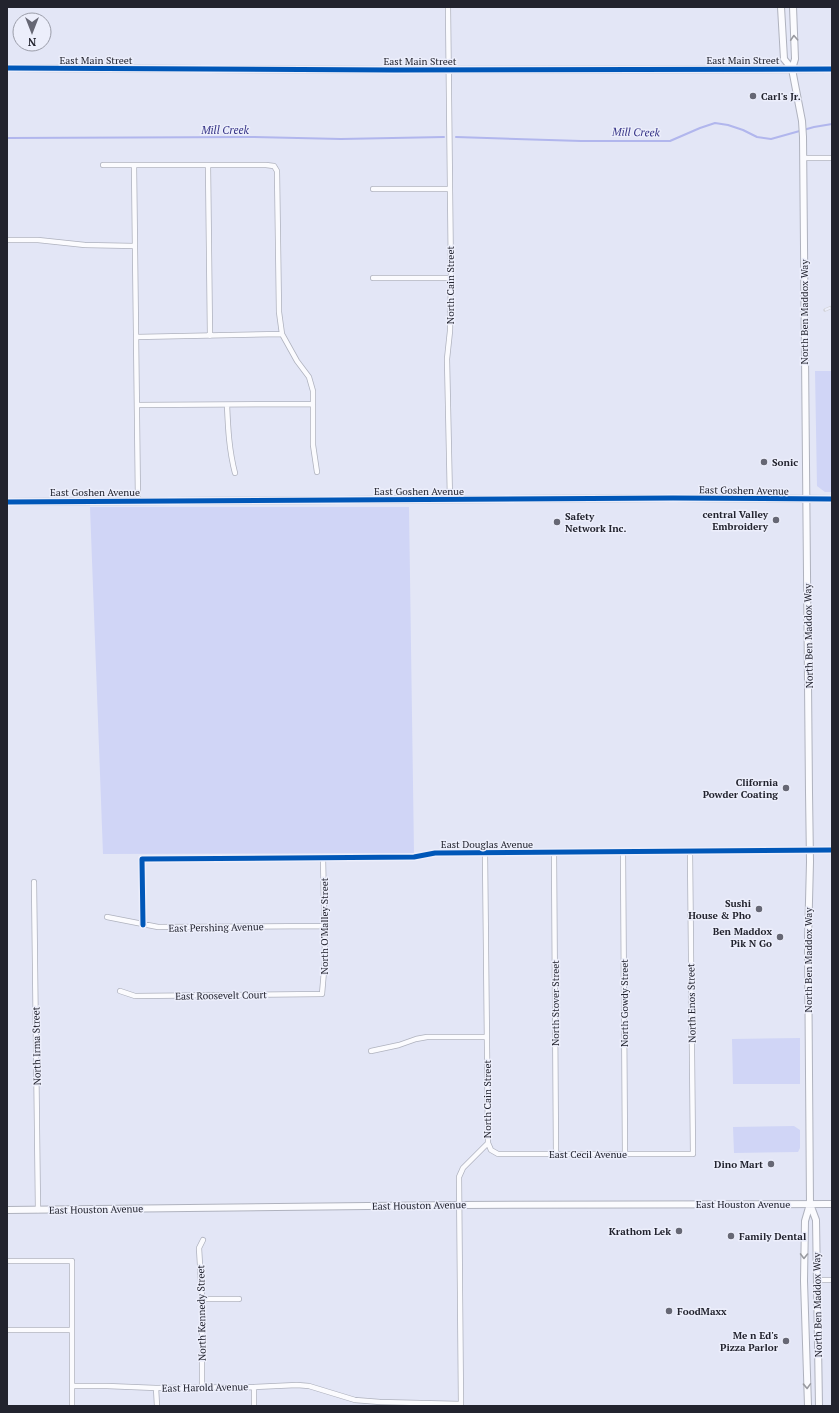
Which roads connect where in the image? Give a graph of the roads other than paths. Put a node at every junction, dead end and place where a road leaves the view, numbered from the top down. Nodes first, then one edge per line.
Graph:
1 (448, 7) edge
2 (781, 7) edge
3 (793, 7) edge
4 (7, 68) edge
5 (792, 69) junction
6 (832, 69) edge
7 (448, 70) junction
8 (803, 158) junction
9 (832, 158) edge
10 (134, 165) junction
11 (208, 165) junction
12 (103, 166) dead end
13 (373, 189) dead end
14 (450, 189) junction
15 (7, 240) edge
16 (135, 246) junction
17 (373, 278) dead end
18 (451, 278) junction
19 (282, 334) junction
20 (210, 336) junction
21 (136, 337) junction
22 (313, 404) junction
23 (137, 405) junction
24 (228, 405) junction
25 (317, 472) dead end
26 (235, 473) dead end
27 (806, 499) junction
28 (832, 499) edge
29 (450, 500) junction
30 (138, 501) junction
31 (7, 502) edge
32 (810, 850) junction
33 (832, 850) edge
34 (554, 852) junction
35 (623, 852) junction
36 (690, 852) junction
37 (485, 853) junction
38 (324, 858) junction
39 (34, 882) dead end
40 (107, 917) dead end
41 (142, 925) junction
42 (325, 926) junction
43 (120, 991) dead end
44 (322, 994) joint
45 (487, 1036) junction
46 (370, 1051) dead end
47 (488, 1143) junction
48 (556, 1154) junction
49 (625, 1154) junction
50 (693, 1154) joint
51 (810, 1204) junction
52 (832, 1204) edge
53 (459, 1205) junction
54 (7, 1210) edge
55 (38, 1210) junction
56 (203, 1240) dead end
57 (7, 1261) edge
58 (816, 1280) junction
59 (832, 1280) edge
60 (202, 1299) junction
61 (239, 1299) dead end
62 (7, 1330) edge
63 (72, 1330) junction
64 (72, 1386) junction
65 (202, 1387) junction
66 (254, 1387) junction
67 (156, 1388) junction
68 (380, 1404) edge
69 (461, 1405) edge
70 (72, 1406) edge
71 (157, 1406) edge
72 (254, 1406) edge
73 (808, 1406) edge
74 (819, 1406) edge

1 - 7 street, North Cain Street
2 - 5 main road
5 -> 3 main road
4 - 7 main road, East Main Street
5 - 6 main road, East Main Street
5 - 7 main road, East Main Street
5 - 8 main road, North Ben Maddox Way
7 - 14 street, North Cain Street
8 - 9 street
8 - 27 main road, North Ben Maddox Way
10 - 11 street
10 - 12 street
10 - 16 street
11 - 19 street
11 - 20 street
13 - 14 street
14 - 18 street, North Cain Street
15 - 16 street
16 - 21 street
17 - 18 street
18 - 29 street, North Cain Street
19 - 20 street
19 - 22 street
20 - 21 street
21 - 23 street
22 - 24 street
22 - 25 street
23 - 24 street
23 - 30 street
24 - 26 street
27 - 28 main road, East Goshen Avenue
27 - 29 main road, East Goshen Avenue
27 - 32 main road, North Ben Maddox Way
29 - 30 main road, East Goshen Avenue
30 - 31 main road, East Goshen Avenue
32 - 33 street, East Douglas Avenue
32 - 36 street, East Douglas Avenue
32 - 51 main road, North Ben Maddox Way
34 - 35 street, East Douglas Avenue
34 - 37 street, East Douglas Avenue
34 - 48 street, North Stover Street
35 - 36 street, East Douglas Avenue
35 - 49 street, North Gowdy Street
36 - 50 street, North Enos Street
37 - 38 street, East Douglas Avenue
37 - 45 street, North Cain Street
38 - 41 street, East Douglas Avenue
38 - 42 street, North O'Malley Street
39 - 55 street, North Irma Street
40 - 41 street, East Pershing Avenue
41 - 42 street, East Pershing Avenue
42 - 44 street, North O'Malley Street
43 - 44 street, East Roosevelt Court
45 - 46 street
45 - 47 street, North Cain Street
47 - 48 street, East Cecil Avenue
47 - 53 street, North Cain Street
48 - 49 street, East Cecil Avenue
49 - 50 street, East Cecil Avenue
51 - 52 main road, East Houston Avenue
51 - 53 main road, East Houston Avenue
51 - 58 main road, North Ben Maddox Way
51 -> 73 main road, North Ben Maddox Way
53 - 55 main road, East Houston Avenue
53 - 69 street, North Cain Street
54 - 55 main road, East Houston Avenue
56 - 60 street, North Kennedy Street
57 - 63 street
58 - 59 street
58 - 74 main road, North Ben Maddox Way
60 - 61 street
60 - 65 street, North Kennedy Street
62 - 63 street
63 - 64 street
64 - 67 street, East Harold Avenue
64 - 70 street
65 - 66 street, East Harold Avenue
65 - 67 street, East Harold Avenue
66 - 68 street, East Harold Avenue
66 - 72 street, East Harold Avenue
67 - 71 street, East Harold Avenue
68 - 69 street, East Harold Avenue

